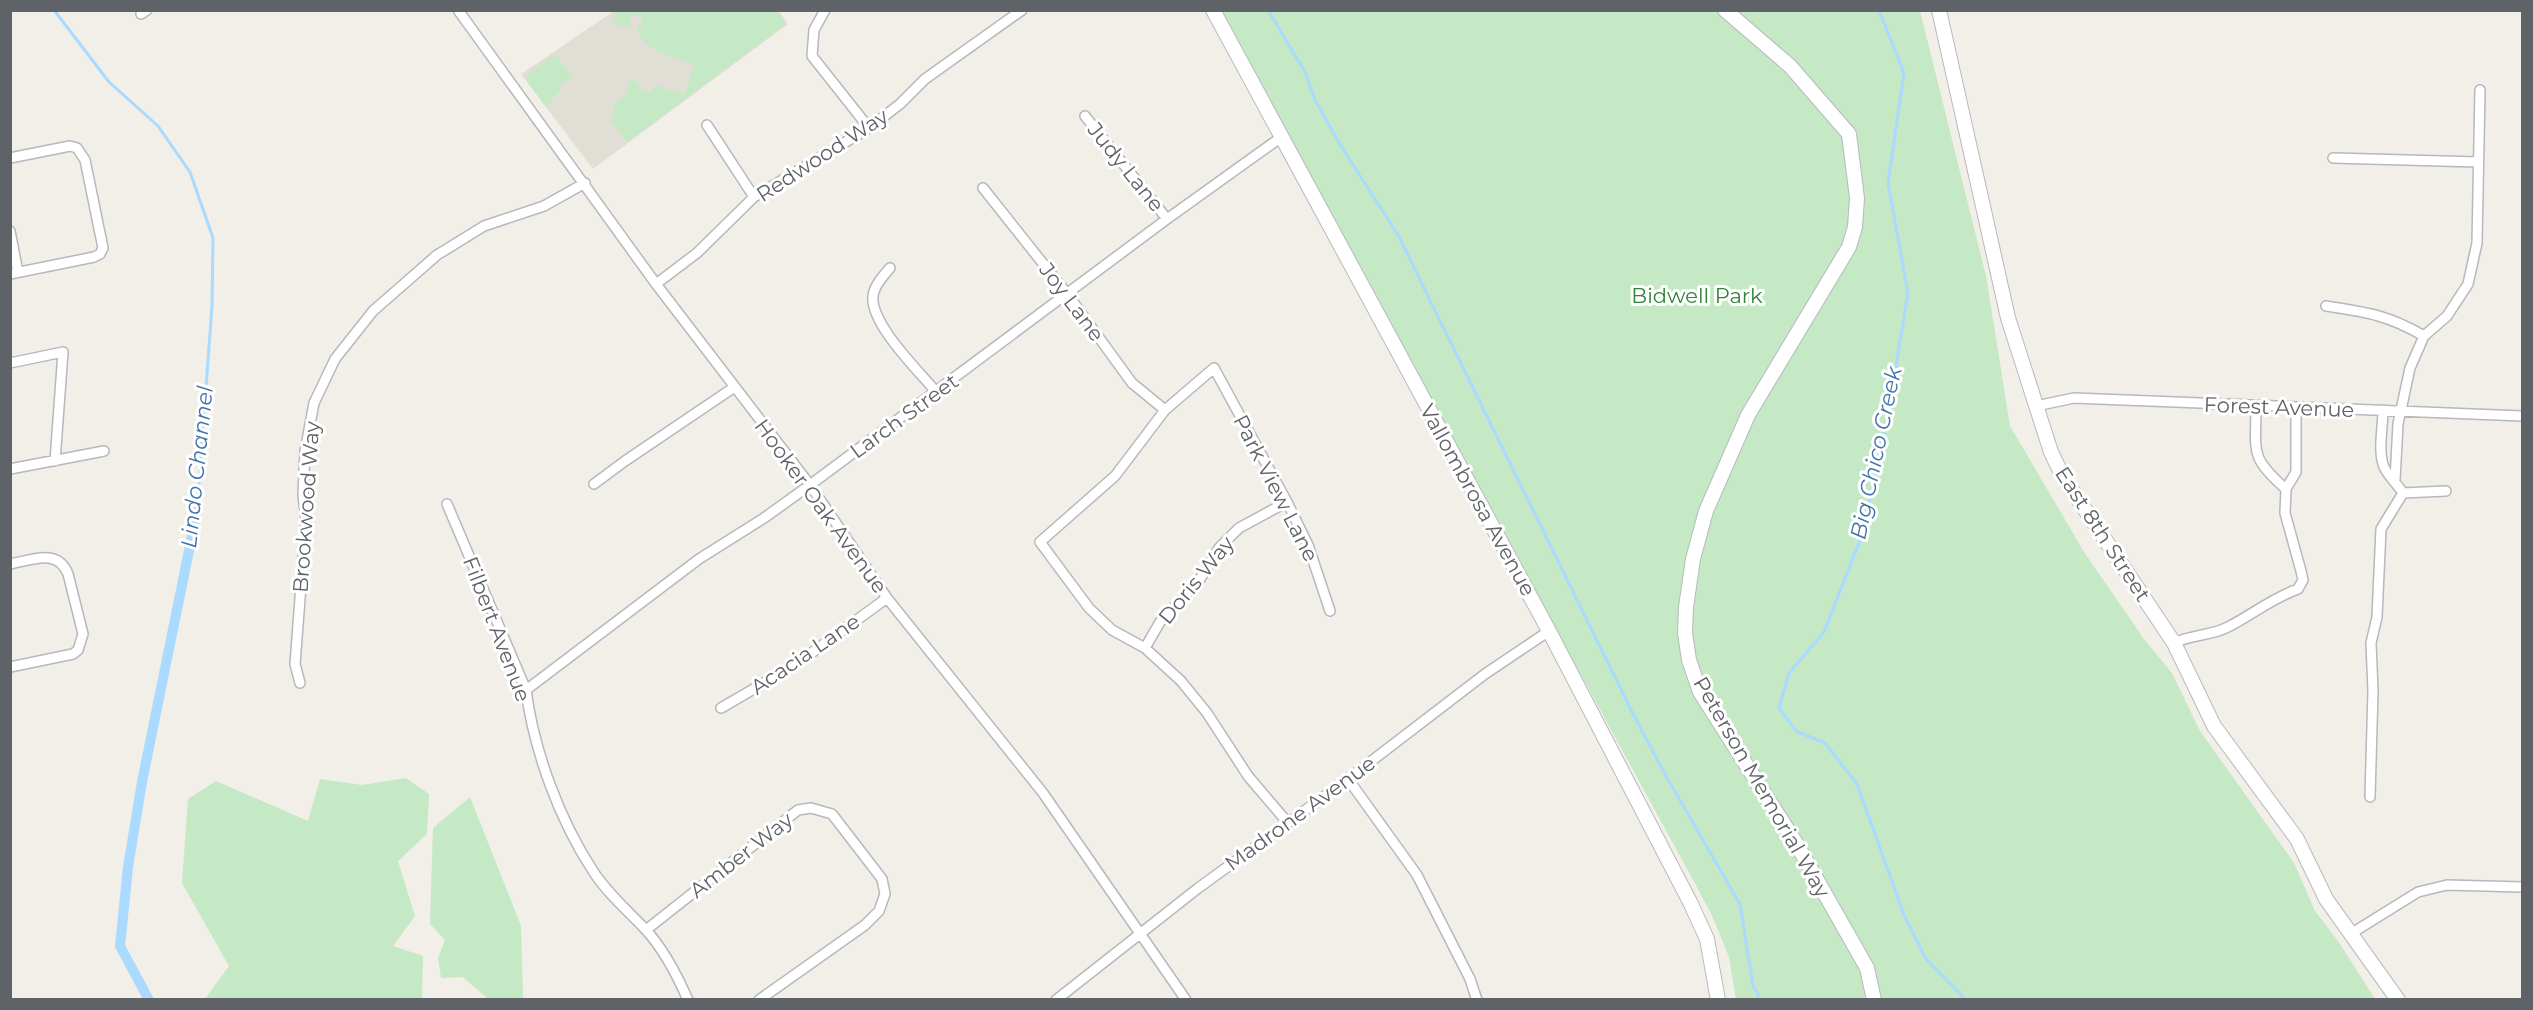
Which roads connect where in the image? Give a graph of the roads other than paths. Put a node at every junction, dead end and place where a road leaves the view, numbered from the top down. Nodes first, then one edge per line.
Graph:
1 (458, 10) edge
2 (825, 10) edge
3 (1022, 10) edge
4 (1213, 10) edge
5 (1725, 10) edge
6 (1939, 10) edge
7 (2480, 90) dead end
8 (1085, 116) dead end
9 (707, 125) dead end
10 (869, 128) junction
11 (1280, 138) junction
12 (10, 158) edge
13 (2333, 158) dead end
14 (2478, 162) junction
15 (585, 183) junction
16 (983, 188) dead end
17 (754, 198) junction
18 (1167, 219) junction
19 (10, 231) edge
20 (890, 268) dead end
21 (14, 273) edge
22 (656, 284) junction
23 (1068, 295) junction
24 (2325, 306) dead end
25 (2424, 336) junction
26 (10, 363) edge
27 (733, 388) junction
28 (936, 392) junction
29 (2036, 406) junction
30 (2256, 406) junction
31 (2296, 407) junction
32 (1166, 410) junction
33 (2383, 411) junction
34 (2400, 411) junction
35 (2523, 416) edge
36 (104, 451) dead end
37 (55, 460) junction
38 (10, 469) edge
39 (2395, 480) junction
40 (594, 484) dead end
41 (810, 485) junction
42 (2286, 489) junction
43 (2446, 491) dead end
44 (2403, 493) junction
45 (1287, 502) junction
46 (447, 504) dead end
47 (10, 564) edge
48 (888, 598) junction
49 (1330, 611) dead end
50 (1549, 631) junction
51 (2174, 643) junction
52 (1145, 648) junction
53 (10, 667) edge
54 (300, 683) dead end
55 (526, 690) junction
56 (721, 708) dead end
57 (1348, 779) junction
58 (2370, 796) dead end
59 (1288, 823) junction
60 (2523, 887) edge
61 (646, 930) junction
62 (1141, 932) junction
63 (2352, 933) junction
64 (688, 999) edge
65 (759, 999) edge
66 (1056, 999) edge
67 (1186, 999) edge
68 (1477, 999) edge
69 (1718, 999) edge
70 (1874, 999) edge
71 (2398, 999) edge

1 - 15 street, Hooker Oak Avenue
2 - 10 street
3 - 10 street, Redwood Way
4 - 11 street, Vallombrosa Avenue
5 - 70 street, Peterson Memorial Way
6 - 29 street, East 8th Street
7 - 14 street
8 - 18 street, Judy Lane
9 - 17 street
10 - 17 street, Redwood Way
11 - 18 street, Larch Street
11 - 50 street, Vallombrosa Avenue
12 - 21 street
13 - 14 street
14 - 25 street
15 - 22 street, Hooker Oak Avenue
15 - 54 street, Brookwood Way
16 - 23 street, Joy Lane
17 - 22 street, Redwood Way
18 - 23 street, Larch Street
19 - 21 street
20 - 28 street
22 - 27 street, Hooker Oak Avenue
23 - 28 street, Larch Street
23 - 32 street, Joy Lane
24 - 25 street
25 - 34 street
26 - 37 street
27 - 40 street
27 - 41 street, Hooker Oak Avenue
28 - 41 street, Larch Street
29 - 30 street, Forest Avenue
29 - 51 street, East 8th Street
30 - 31 street, Forest Avenue
30 - 42 street
31 - 33 street, Forest Avenue
31 - 42 street
32 - 45 street, Park View Lane
32 - 52 street
33 - 34 street, Forest Avenue
33 - 39 street
34 - 35 street, Forest Avenue
34 - 39 street
36 - 37 street
37 - 38 street
39 - 44 street
41 - 48 street, Hooker Oak Avenue
41 - 55 street, Larch Street
42 - 51 street
43 - 44 street
44 - 58 street
45 - 49 street, Park View Lane
45 - 52 street, Doris Way
46 - 55 street, Filbert Avenue
47 - 53 street
48 - 56 street, Acacia Lane
48 - 62 street, Hooker Oak Avenue
50 - 57 street, Madrone Avenue
50 - 69 street, Vallombrosa Avenue
51 - 63 street, East 8th Street
52 - 59 street
55 - 61 street, Filbert Avenue
57 - 59 street, Madrone Avenue
57 - 68 street
59 - 62 street, Madrone Avenue
60 - 63 street
61 - 64 street, Filbert Avenue
61 - 65 street, Amber Way
62 - 66 street, Madrone Avenue
62 - 67 street, Hooker Oak Avenue
63 - 71 street, East 8th Street

